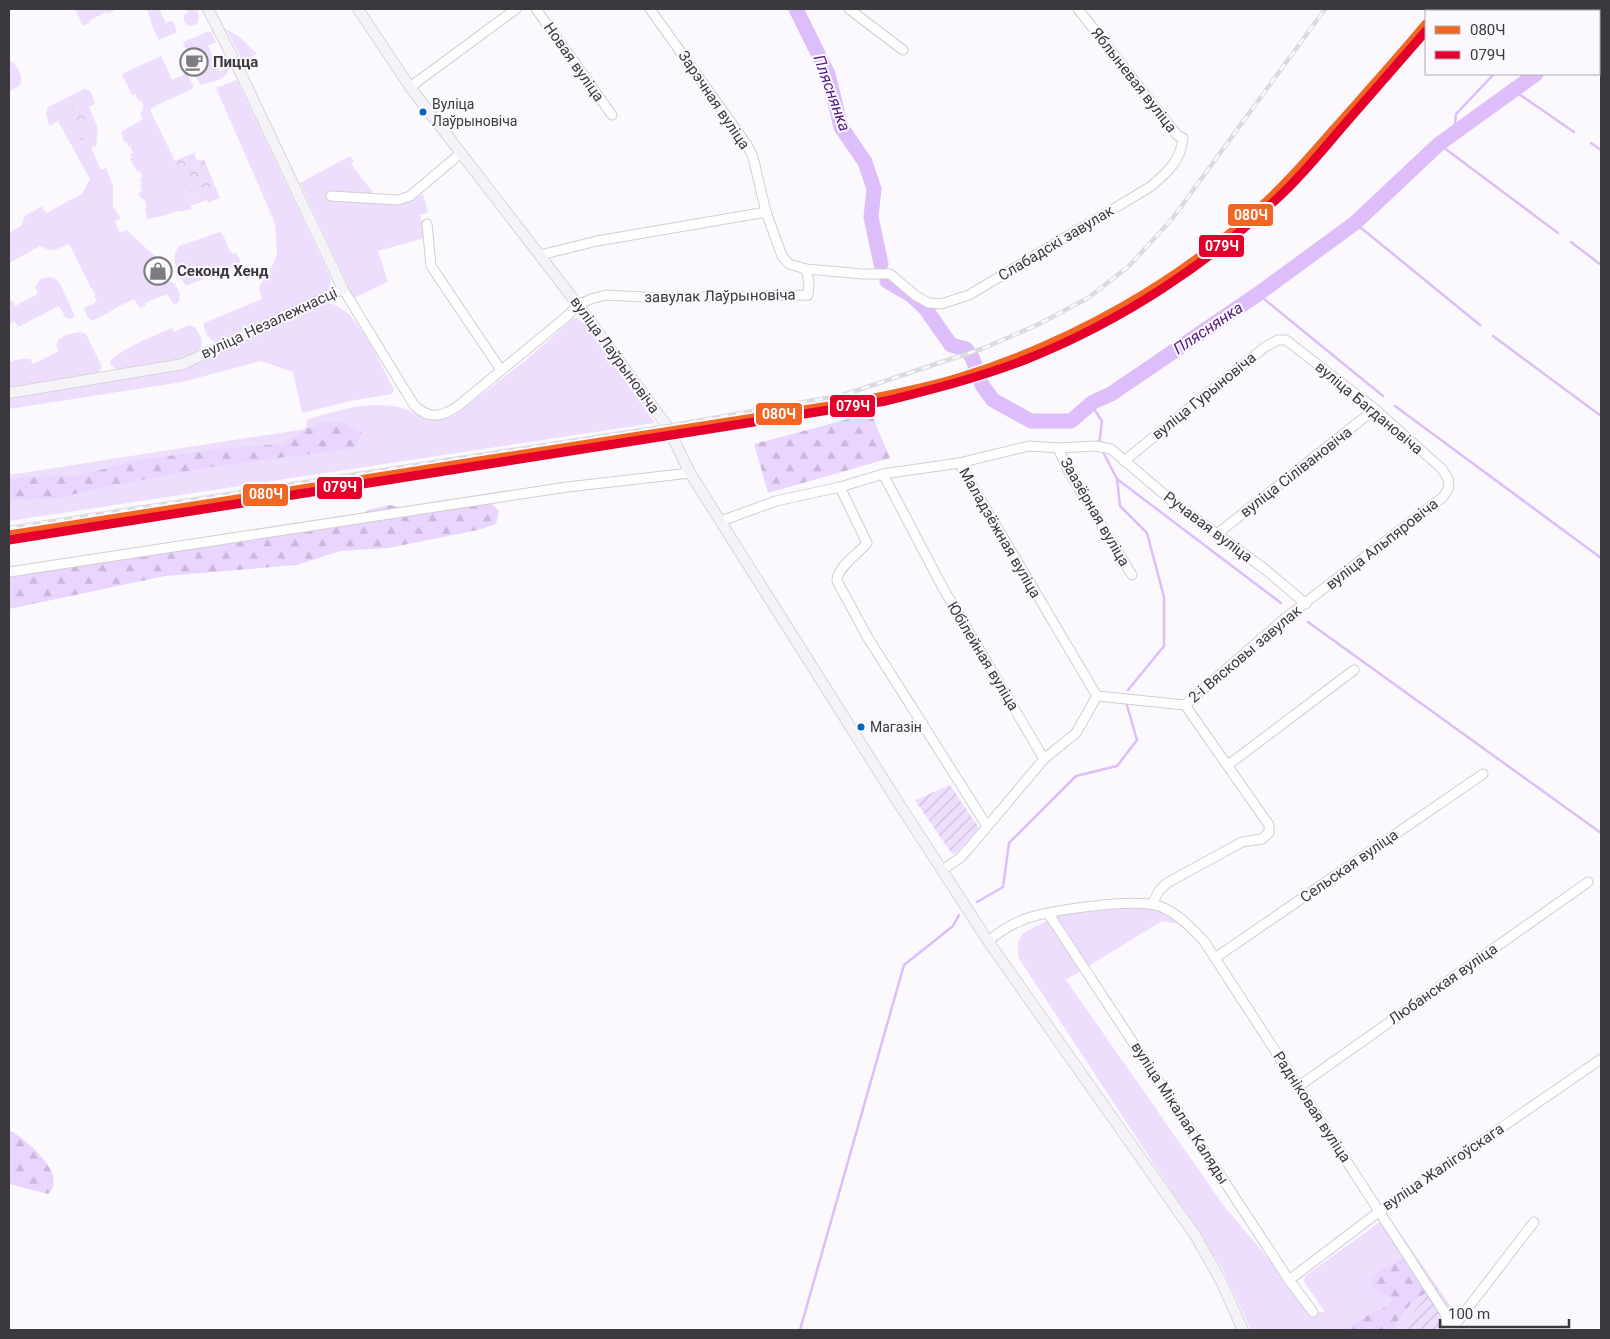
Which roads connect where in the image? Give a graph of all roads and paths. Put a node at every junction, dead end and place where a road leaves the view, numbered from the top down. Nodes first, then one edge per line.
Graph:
1 (208, 9) edge
2 (358, 9) edge
3 (516, 9) edge
4 (536, 9) edge
5 (650, 9) edge
6 (849, 9) edge
7 (1078, 9) edge
8 (904, 50) dead end
9 (410, 87) junction
10 (612, 115) dead end
11 (461, 152) junction
12 (1180, 152) joint
13 (331, 196) dead end
14 (766, 212) junction
15 (427, 224) dead end
16 (540, 255) junction
17 (806, 269) junction
18 (343, 289) junction
19 (916, 296) joint
20 (578, 305) junction
21 (1286, 340) joint
22 (502, 370) junction
23 (9, 393) edge
24 (1375, 409) junction
25 (1058, 448) junction
26 (1111, 449) joint
27 (1124, 461) junction
28 (959, 463) junction
29 (690, 473) junction
30 (883, 474) junction
31 (1448, 479) joint
32 (840, 487) junction
33 (721, 521) junction
34 (1217, 534) junction
35 (9, 572) edge
36 (1132, 575) dead end
37 (1306, 604) junction
38 (1354, 670) dead end
39 (1096, 696) junction
40 (1185, 705) junction
41 (1044, 760) junction
42 (1228, 765) junction
43 (1483, 774) dead end
44 (987, 826) junction
45 (942, 870) junction
46 (1588, 882) dead end
47 (1152, 904) junction
48 (1048, 913) junction
49 (988, 941) junction
50 (1215, 958) junction
51 (1601, 1059) edge
52 (1298, 1086) junction
53 (1380, 1211) junction
54 (1534, 1222) dead end
55 (1289, 1280) junction
56 (1313, 1312) dead end
57 (1243, 1330) edge
58 (1450, 1330) edge

1 - 18 main road, вуліца Незалежнасці
2 - 9 main road, вуліца Лаўрыновіча
3 - 9 street
4 - 10 street, Новая вуліца
5 - 14 street, Зарэчная вуліца
6 - 8 street
7 - 12 street, Яблыневая вуліца
9 - 11 main road, вуліца Лаўрыновіча
11 - 13 street
11 - 16 main road, вуліца Лаўрыновіча
12 - 19 street, Слабадскі завулак
14 - 16 street
14 - 17 street, Зарэчная вуліца
15 - 22 street
16 - 20 main road, вуліца Лаўрыновіча
17 - 19 street, завулак Лаўрыновіча
17 - 20 street, завулак Лаўрыновіча
18 - 22 street
18 - 23 main road, вуліца Незалежнасці
20 - 22 street
20 - 29 main road, вуліца Лаўрыновіча
21 - 24 street, вуліца Багдановіча
21 - 27 street, вуліца Гурыновіча
24 - 31 street, вуліца Багдановіча
24 - 34 street, вуліца Сілівановіча
25 - 26 street, Маладзёжная вуліца
25 - 28 street, Маладзёжная вуліца
25 - 36 street, Заазёрная вуліца
26 - 27 street, Ручавая вуліца
27 - 34 street, Ручавая вуліца
28 - 30 street
28 - 39 street, Маладзёжная вуліца
29 - 33 main road, вуліца Лаўрыновіча
29 - 35 street
30 - 32 street
30 - 41 street, Юбілейная вуліца
31 - 37 street, вуліца Альпяровіча
32 - 33 street
32 - 44 street
33 - 45 main road, вуліца Лаўрыновіча
34 - 37 street, Ручавая вуліца
37 - 40 street, 2-і Вясковы завулак
38 - 42 street
39 - 40 street
39 - 41 street
40 - 42 street
41 - 44 street
42 - 47 street
43 - 50 street, Сельская вуліца
44 - 45 street
45 - 49 main road, вуліца Лаўрыновіча
46 - 52 street, Любанская вуліца
47 - 48 street
47 - 50 street, Радніковая вуліца
48 - 49 street
48 - 55 street, вуліца Мікалая Каляды
49 - 57 main road, вуліца Лаўрыновіча
50 - 52 street, Радніковая вуліца
51 - 53 street, вуліца Жалігоўскага
52 - 53 street, Радніковая вуліца
53 - 55 street, вуліца Жалігоўскага
53 - 58 street, Радніковая вуліца
54 - 58 street
55 - 56 street, вуліца Мікалая Каляды

